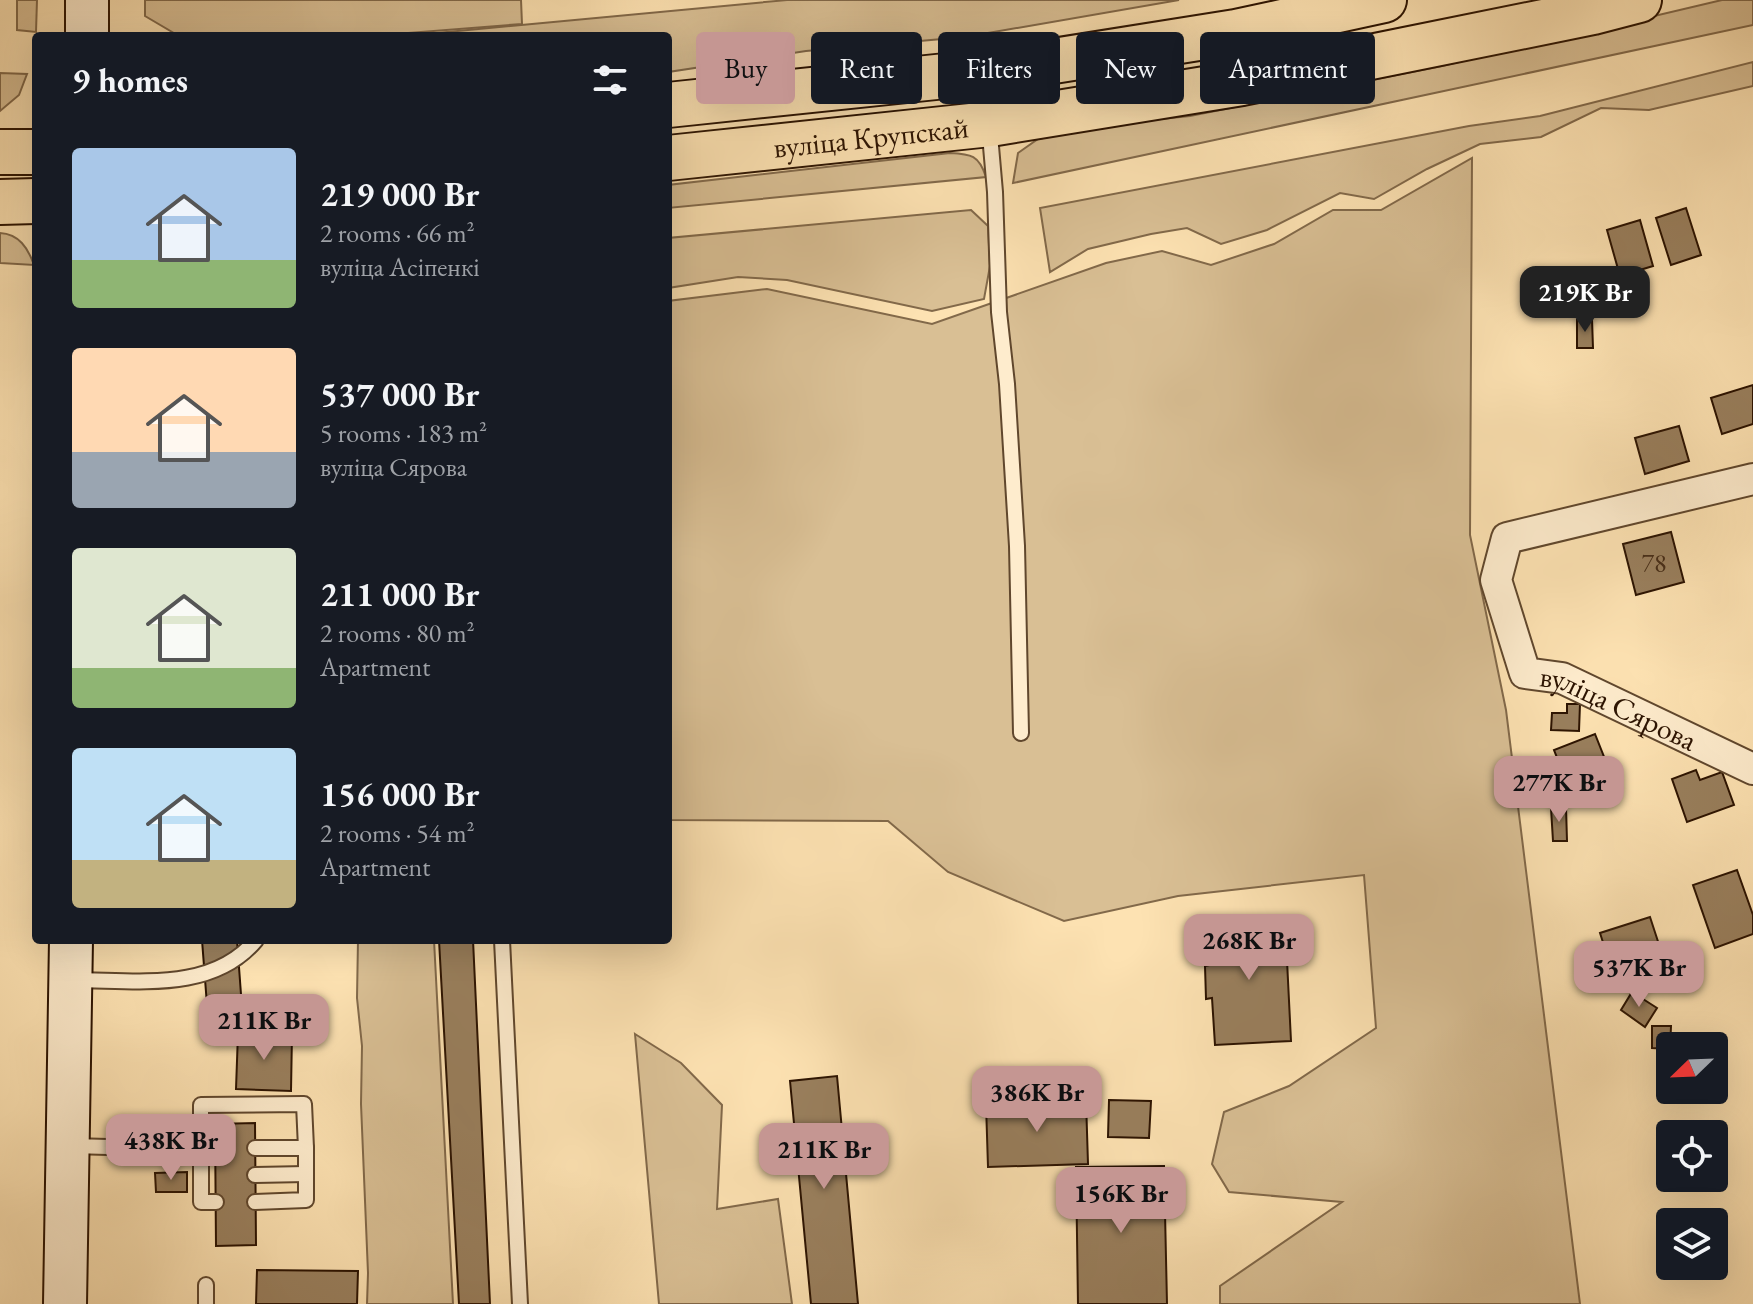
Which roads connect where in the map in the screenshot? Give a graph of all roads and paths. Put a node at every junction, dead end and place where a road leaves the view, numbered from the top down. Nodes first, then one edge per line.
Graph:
1 (87, 0) edge
2 (1384, 0) edge
3 (1639, 0) edge
4 (87, 32) edge
5 (1060, 60) edge
6 (938, 77) edge
7 (988, 104) edge
8 (672, 105) edge
9 (990, 124) junction
10 (0, 152) edge
11 (32, 152) edge
12 (672, 158) edge
13 (32, 201) edge
14 (0, 202) edge
15 (1753, 479) edge
16 (1021, 733) dead end
17 (1753, 769) edge
18 (251, 944) edge
19 (502, 944) edge
20 (70, 960) edge
21 (67, 1146) junction
22 (255, 1148) dead end
23 (306, 1148) junction
24 (199, 1150) junction
25 (215, 1150) dead end
26 (306, 1174) junction
27 (255, 1175) dead end
28 (216, 1202) dead end
29 (255, 1202) dead end
30 (206, 1285) dead end
31 (65, 1304) edge
32 (206, 1304) edge
33 (520, 1304) edge

1 - 4 main road
2 - 5 main road, вуліца Крупскай
3 - 9 main road, вуліца Крупскай
6 - 8 main road, вуліца Крупскай
7 - 9 lane
9 - 12 main road, вуліца Крупскай
9 - 16 lane
10 - 11 main road
13 - 14 main road
15 - 17 street, вуліца Сярова
18 - 20 lane
19 - 33 lane
20 - 21 main road
21 - 24 lane
21 - 31 main road
22 - 23 lane
23 - 24 lane
23 - 26 lane
24 - 25 lane
24 - 28 lane
26 - 27 lane
26 - 29 lane
30 - 32 lane

